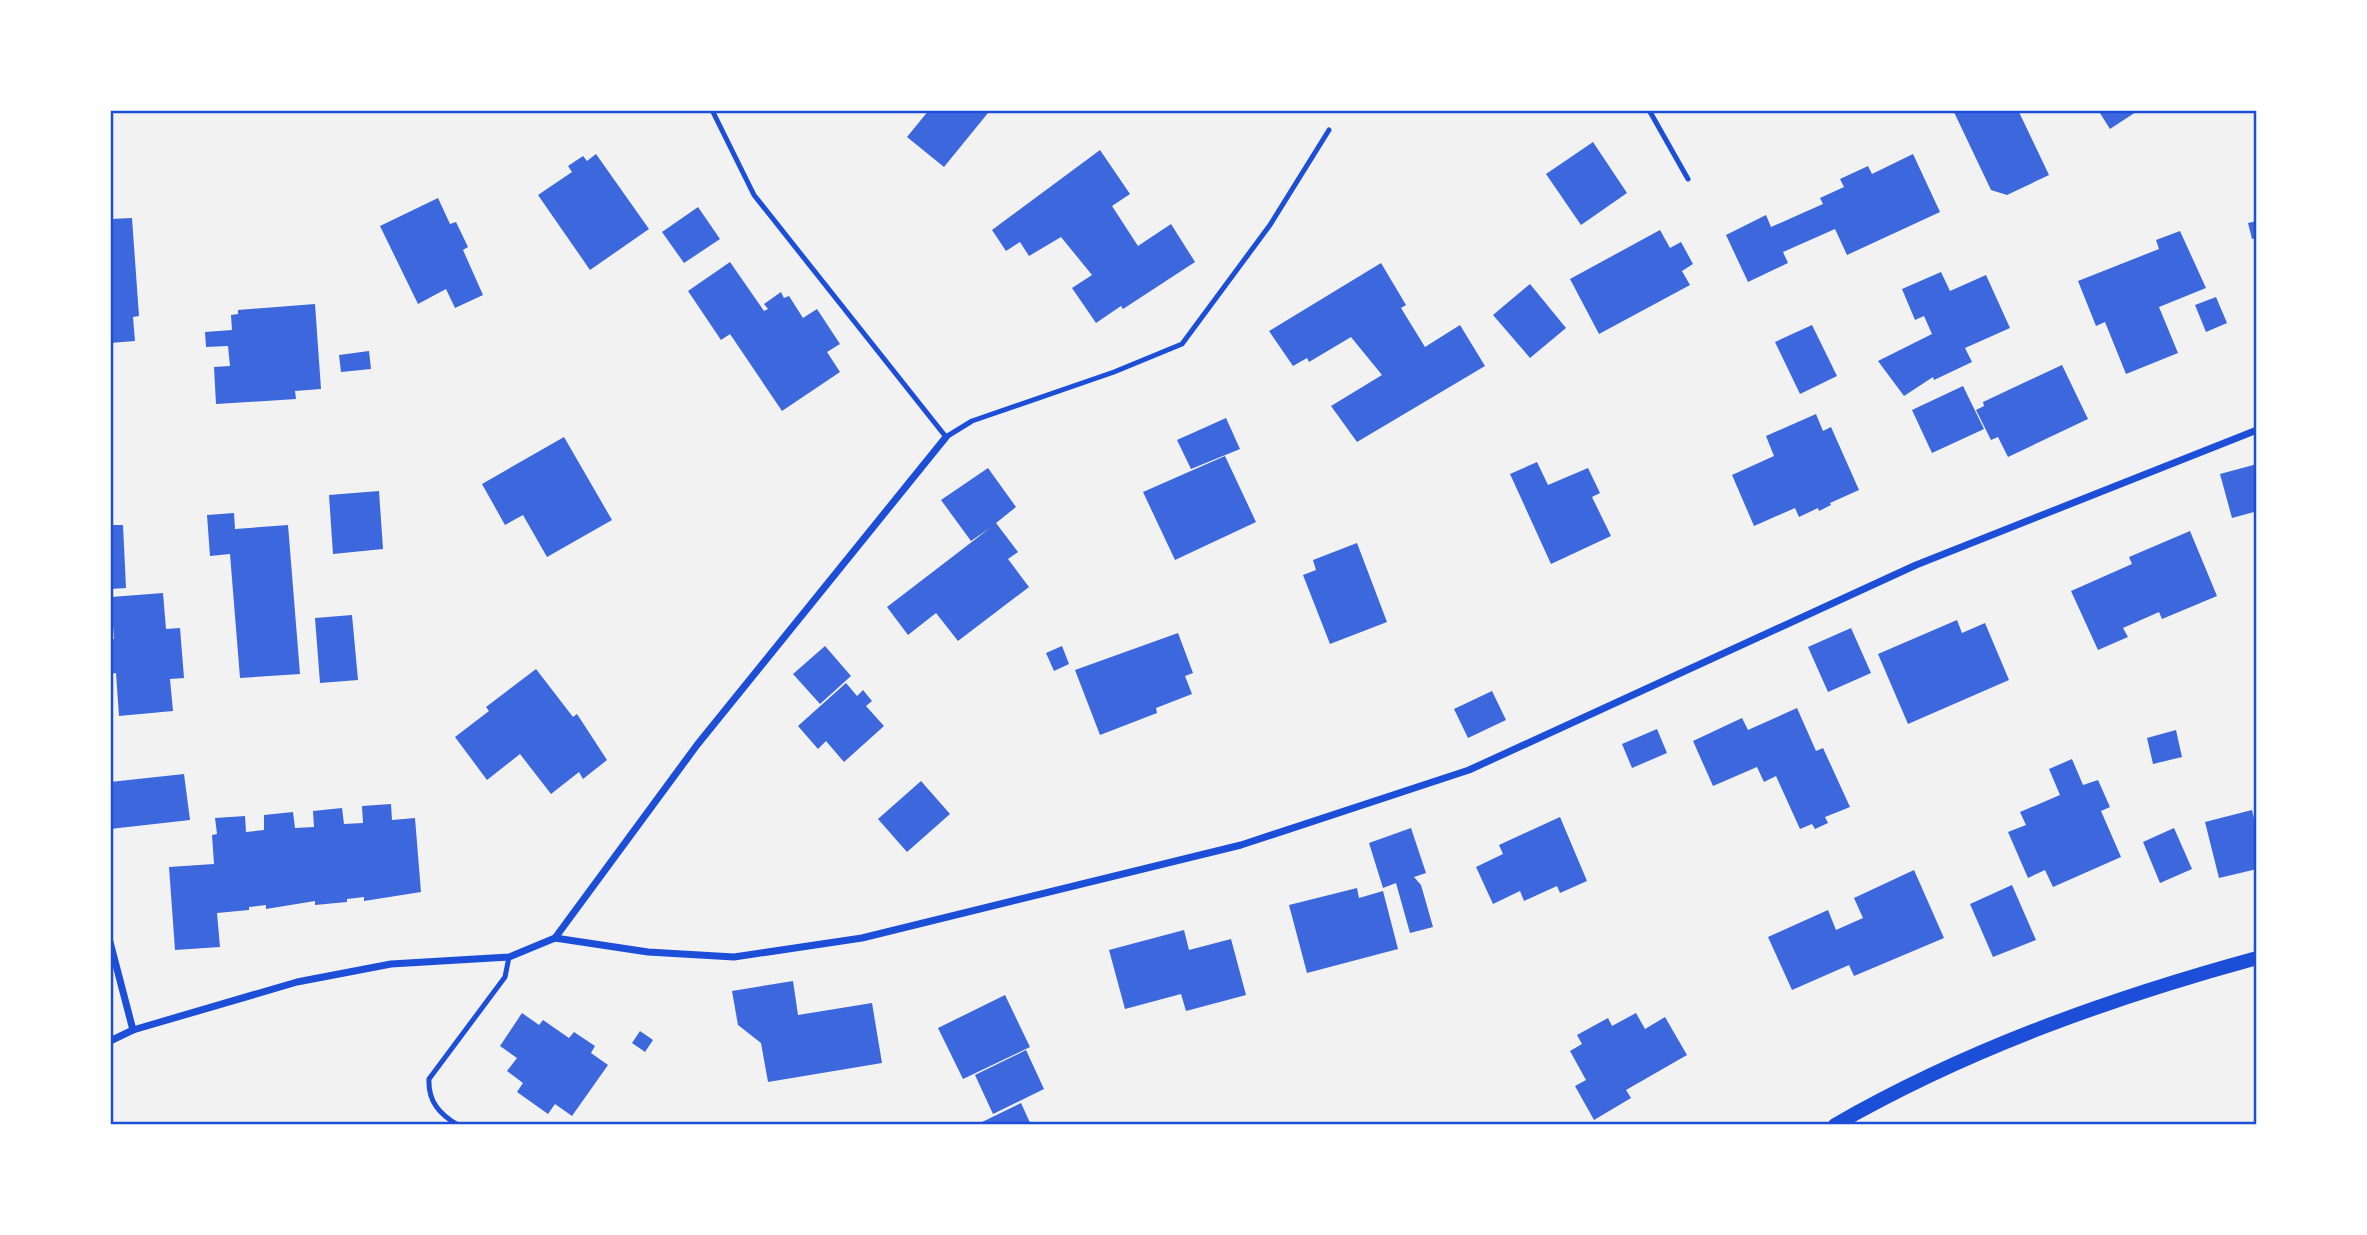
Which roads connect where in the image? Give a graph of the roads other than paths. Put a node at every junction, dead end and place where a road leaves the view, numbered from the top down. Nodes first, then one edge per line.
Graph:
1 (712, 110) edge
2 (1649, 110) edge
3 (1329, 130) dead end
4 (1688, 179) dead end
5 (2257, 430) edge
6 (946, 437) junction
7 (555, 938) junction
8 (110, 942) edge
9 (509, 957) junction
10 (2257, 958) edge
11 (133, 1030) junction
12 (110, 1041) edge
13 (458, 1125) edge
14 (1835, 1125) edge

1 - 6 lane
2 - 4 lane
3 - 6 lane
5 - 7 street
6 - 7 street
7 - 9 street
8 - 11 street
9 - 11 street
9 - 13 lane
10 - 14 main road
11 - 12 street

